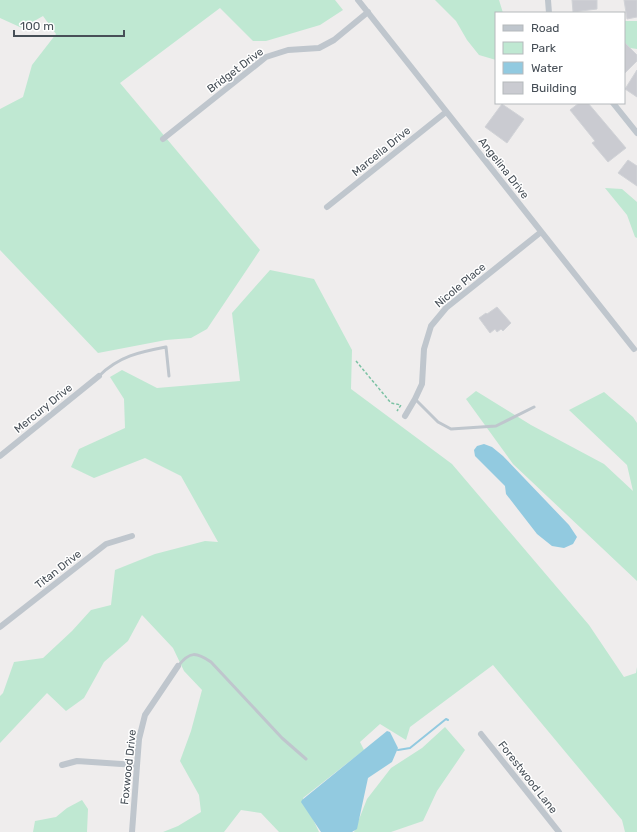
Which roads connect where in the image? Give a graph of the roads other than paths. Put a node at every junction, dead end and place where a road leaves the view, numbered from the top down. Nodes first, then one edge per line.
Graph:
1 (358, 0) edge
2 (548, 0) edge
3 (368, 12) junction
4 (549, 12) edge
5 (614, 104) edge
6 (446, 112) junction
7 (637, 133) edge
8 (163, 139) dead end
9 (327, 207) dead end
10 (541, 232) junction
11 (634, 349) dead end
12 (100, 376) joint
13 (168, 376) dead end
14 (416, 399) junction
15 (534, 407) dead end
16 (405, 416) dead end
17 (0, 456) edge
18 (132, 536) dead end
19 (0, 627) edge
20 (178, 666) joint
21 (481, 734) dead end
22 (306, 759) dead end
23 (62, 765) dead end
24 (136, 765) junction
25 (132, 832) edge
26 (559, 832) edge

1 - 3 street, Angelina Drive
2 - 4 street
3 - 6 street, Angelina Drive
3 - 8 street, Bridget Drive
5 - 7 street
6 - 9 street, Marcella Drive
6 - 10 street, Angelina Drive
10 - 11 street, Angelina Drive
10 - 14 street, Nicole Place
12 - 13 lane
12 - 17 street, Mercury Drive
14 - 15 lane
14 - 16 street, Nicole Place
18 - 19 street, Titan Drive
20 - 22 lane
20 - 24 street, Foxwood Drive
21 - 26 street, Forestwood Lane
23 - 24 street
24 - 25 street, Foxwood Drive

